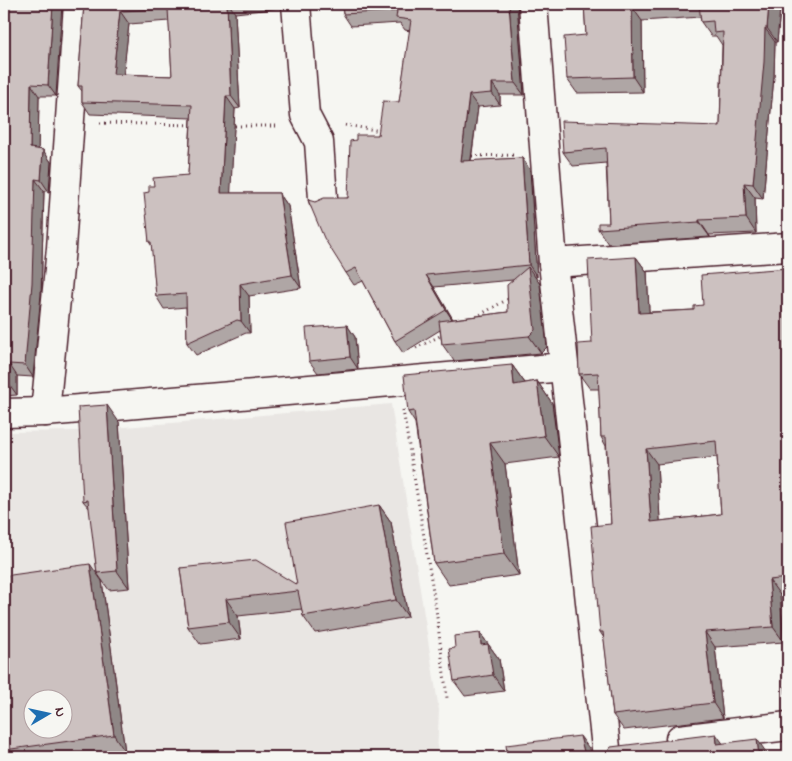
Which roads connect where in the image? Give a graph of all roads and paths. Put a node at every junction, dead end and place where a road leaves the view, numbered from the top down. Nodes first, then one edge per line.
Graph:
1 (78, 4) edge
2 (296, 4) edge
3 (533, 4) edge
4 (323, 198) edge
5 (788, 247) edge
6 (553, 263) junction
7 (519, 294) edge
8 (468, 321) edge
9 (451, 331) edge
10 (564, 368) junction
11 (402, 381) junction
12 (45, 412) junction
13 (4, 413) edge
14 (447, 698) dead end
15 (788, 726) edge
16 (607, 753) edge

1 - 12 street
2 - 4 street
3 - 6 street
5 - 6 street
6 - 10 street
7 - 8 path
9 - 11 path
10 - 11 street
10 - 16 street
11 - 12 street
11 - 14 path
12 - 13 street
15 - 16 street

